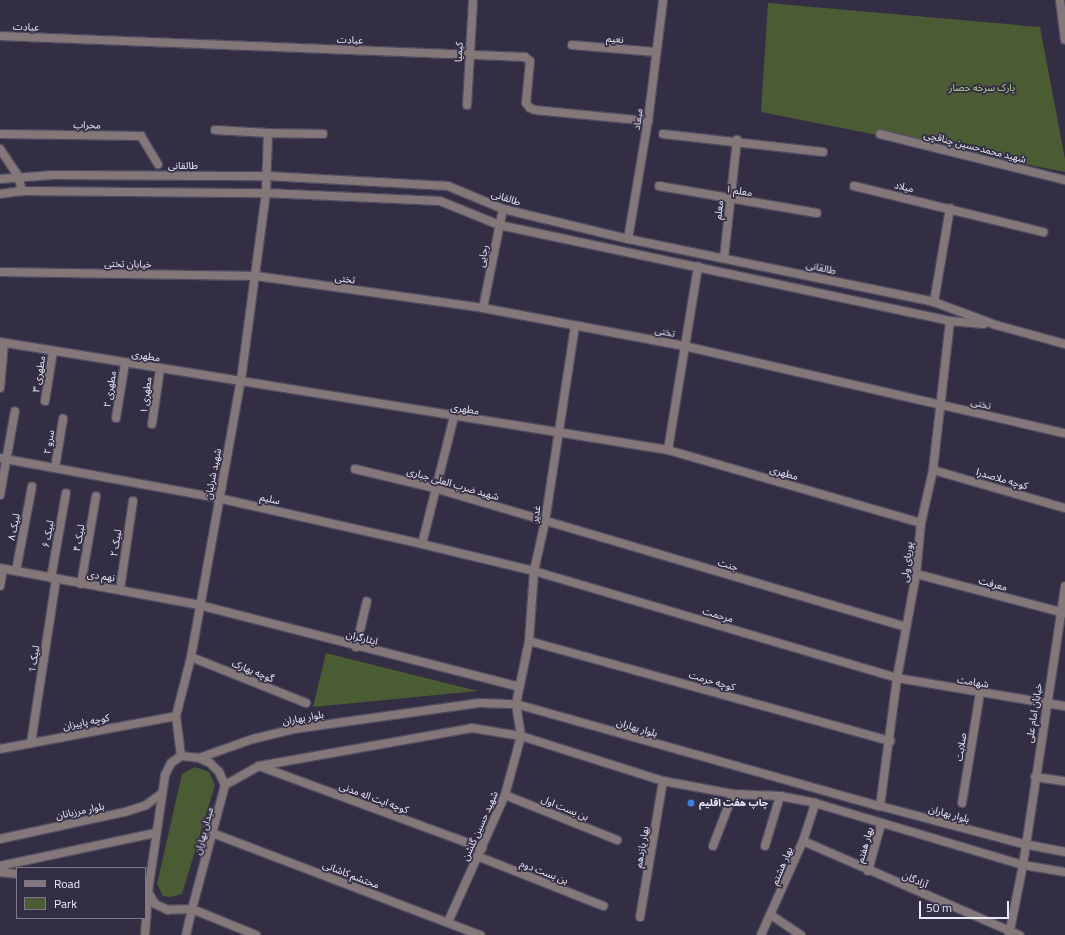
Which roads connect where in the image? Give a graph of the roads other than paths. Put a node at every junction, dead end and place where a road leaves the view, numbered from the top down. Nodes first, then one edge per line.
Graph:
1 (473, 0) edge
2 (663, 0) edge
3 (1060, 0) edge
4 (0, 36) edge
5 (1065, 40) edge
6 (572, 45) dead end
7 (656, 52) junction
8 (469, 54) junction
9 (467, 105) dead end
10 (648, 121) junction
11 (216, 130) dead end
12 (268, 133) junction
13 (0, 134) edge
14 (323, 134) dead end
15 (663, 134) dead end
16 (880, 134) dead end
17 (737, 140) junction
18 (0, 149) edge
19 (823, 152) dead end
20 (158, 164) dead end
21 (18, 176) junction
22 (268, 176) junction
23 (0, 179) edge
24 (1065, 180) edge
25 (659, 186) dead end
26 (854, 186) dead end
27 (22, 191) junction
28 (266, 193) junction
29 (0, 194) edge
30 (730, 200) junction
31 (503, 208) junction
32 (950, 208) junction
33 (817, 213) dead end
34 (499, 225) junction
35 (1043, 232) dead end
36 (628, 240) junction
37 (724, 258) junction
38 (698, 266) junction
39 (0, 272) edge
40 (256, 276) junction
41 (934, 302) junction
42 (483, 308) junction
43 (950, 321) junction
44 (996, 324) junction
45 (575, 326) junction
46 (2, 343) edge
47 (1065, 344) edge
48 (684, 346) junction
49 (53, 351) junction
50 (125, 363) junction
51 (160, 369) junction
52 (241, 380) junction
53 (0, 388) edge
54 (45, 401) dead end
55 (940, 405) junction
56 (15, 411) dead end
57 (454, 417) junction
58 (116, 418) dead end
59 (63, 419) dead end
60 (152, 424) dead end
61 (1065, 432) edge
62 (558, 434) junction
63 (668, 450) junction
64 (3, 458) edge
65 (55, 468) junction
66 (355, 469) dead end
67 (933, 470) junction
68 (32, 486) dead end
69 (434, 488) junction
70 (66, 493) dead end
71 (0, 495) edge
72 (96, 496) dead end
73 (218, 498) junction
74 (133, 501) dead end
75 (1065, 508) edge
76 (545, 522) junction
77 (921, 523) junction
78 (422, 544) junction
79 (2, 568) edge
80 (16, 571) junction
81 (534, 571) junction
82 (916, 574) junction
83 (53, 578) junction
84 (81, 584) junction
85 (0, 586) edge
86 (1065, 586) edge
87 (120, 589) junction
88 (367, 601) dead end
89 (199, 605) junction
90 (1062, 613) edge
91 (906, 627) junction
92 (529, 641) junction
93 (356, 647) junction
94 (191, 657) junction
95 (897, 678) junction
96 (520, 687) junction
97 (980, 693) junction
98 (306, 703) dead end
99 (1046, 703) junction
100 (516, 704) junction
101 (1065, 706) edge
102 (176, 716) junction
103 (521, 736) junction
104 (890, 741) junction
105 (0, 742) edge
106 (31, 743) junction
107 (9, 747) junction
108 (0, 749) edge
109 (181, 756) junction
110 (199, 758) junction
111 (260, 766) junction
112 (1035, 777) junction
113 (663, 781) junction
114 (1065, 781) edge
115 (226, 785) junction
116 (161, 794) junction
117 (733, 794) junction
118 (505, 795) junction
119 (780, 796) junction
120 (815, 803) junction
121 (962, 803) dead end
122 (880, 806) junction
123 (881, 824) junction
124 (155, 833) junction
125 (214, 834) junction
126 (0, 839) edge
127 (617, 840) dead end
128 (803, 840) junction
129 (1024, 844) junction
130 (713, 846) dead end
131 (765, 846) dead end
132 (482, 848) junction
133 (1065, 852) edge
134 (477, 856) junction
135 (1023, 865) junction
136 (0, 866) edge
137 (868, 871) junction
138 (0, 872) edge
139 (1065, 872) edge
140 (16, 874) edge
141 (146, 892) edge
142 (603, 906) dead end
143 (192, 909) junction
144 (771, 915) junction
145 (640, 916) dead end
146 (145, 919) edge
147 (448, 922) junction
148 (1010, 933) edge
149 (145, 935) edge
150 (186, 935) edge
151 (256, 935) edge
152 (480, 935) edge
153 (761, 935) edge
154 (801, 935) edge
155 (1019, 935) edge

1 - 8 street, کیمیا
2 - 7 street, میعاد
3 - 5 street
4 - 8 street, عبادت
6 - 7 street, نعیم
7 - 10 street, میعاد
8 - 9 street, کیمیا
8 - 10 street, عبادت
10 - 36 street, میعاد
11 - 12 street
12 - 14 street
12 - 22 street, شهید شرئیان
13 - 20 street, محراب
15 - 17 street
16 - 24 street, شهید محمدحسین چناقچی
17 - 19 street
17 - 30 street, معلم
18 - 21 street
21 - 22 street, طالقانی
21 - 23 street, طالقانی
21 - 27 street
22 - 28 street, شهید شرئیان
22 - 31 street, طالقانی
25 - 30 street, معلم ۱
26 - 32 street, میلاد
27 - 28 street, طالقانی
27 - 29 street, طالقانی
28 - 34 street, طالقانی
28 - 40 street, شهید شرئیان
30 - 33 street, معلم ۱
30 - 37 street, معلم
31 - 34 street, رجایی
31 - 36 street, طالقانی
32 - 35 street, میلاد
32 - 41 street
34 - 38 street, طالقانی
34 - 42 street, رجایی
36 - 37 street, طالقانی
37 - 41 street, طالقانی
38 - 43 street, طالقانی
38 - 48 street
39 - 40 street, خیابان تختی
40 - 42 street, تختی
40 - 52 street, شهید شرئیان
41 - 44 street, طالقانی
42 - 45 street, تختی
43 - 44 street, طالقانی
43 - 55 street, پوریای ولی
44 - 47 street, طالقانی
45 - 48 street, تختی
45 - 62 street, غدیر
46 - 49 street, مطهری
46 - 53 street
48 - 55 street, تختی
48 - 63 street
49 - 50 street, مطهری
49 - 54 street, مطهری ۳
50 - 51 street, مطهری
50 - 58 street, مطهری ۲
51 - 52 street, مطهری
51 - 60 street, مطهری ۱
52 - 57 street, مطهری
52 - 73 street, شهید شرئیان
55 - 61 street, تختی
55 - 67 street, پوریای ولی
56 - 64 street
57 - 62 street, مطهری
57 - 69 street
59 - 65 street, سرو ۲
62 - 63 street, مطهری
62 - 76 street, غدیر
63 - 77 street, مطهری
64 - 65 street, سلیم
64 - 71 street
65 - 73 street, سلیم
66 - 69 street, شهید ضرب العلی جباری
67 - 75 street, کوچه ملاصدرا
67 - 77 street, پوریای ولی
68 - 80 street, لبیک ۸
69 - 76 street, شهید ضرب العلی جباری
69 - 78 street
70 - 83 street, لبیک ۶
72 - 84 street, لبیک ۴
73 - 78 street, سلیم
73 - 89 street, شهید شرئیان
74 - 87 street, لبیک ۲
76 - 81 street, غدیر
76 - 91 street, جنت
77 - 82 street, پوریای ولی
78 - 81 street, سلیم
79 - 80 street, نهم دی
79 - 85 street
80 - 83 street, نهم دی
81 - 92 street, غدیر
81 - 95 street, مرحمت
82 - 90 street, معرفت
82 - 91 street, پوریای ولی
83 - 84 street, نهم دی
83 - 106 street, لبیک 1
84 - 87 street, نهم دی
86 - 90 street, خیابان امام علی
87 - 89 street, نهم دی
88 - 93 street
89 - 93 street, ایثارگران
89 - 94 street, شهید شرئیان
90 - 99 street, خیابان امام علی
91 - 95 street, پوریای ولی
92 - 96 street, غدیر
92 - 104 street, کوچه حرمت
93 - 96 street, ایثارگران
94 - 98 street, گوچه بهارک
94 - 102 street, شهید شرئیان
95 - 97 street, شهامت
95 - 104 street, پوریای ولی
96 - 100 street, غدیر
97 - 99 street, شهامت
97 - 121 street, صلابت
99 - 101 street, شهامت
99 - 112 street, خیابان امام علی
100 - 103 street
100 - 110 street, بلوار بهاران
100 - 122 street, بلوار بهاران
102 - 106 street, کوچه پاییزان
102 - 109 street, شهید شرئیان
103 - 111 street
103 - 113 street
103 - 118 street, شهید حسین گلشن
104 - 122 street, پوریای ولی
105 - 107 street
106 - 107 street, کوچه پاییزان
107 - 108 street, کوچه پاییزان
109 - 110 street
109 - 116 street
110 - 115 street
111 - 115 street
111 - 132 street, کوچه ایت اله مدنی
112 - 114 street
112 - 129 street, خیابان امام علی
113 - 117 street
113 - 145 street, بهار یازدهم
115 - 125 street, میدان بهاران
116 - 124 street
116 - 126 street, بلوار مرزبانان
117 - 119 street
117 - 130 street
118 - 127 street, بن بست اول
118 - 132 street, شهید حسین گلشن
119 - 120 street
119 - 131 street
120 - 123 street
120 - 128 street, بهار هشتم
122 - 129 street, بلوار بهاران
123 - 135 street
123 - 137 street, بهار هفتم
124 - 136 street
124 - 141 street
125 - 143 street, میدان بهاران
125 - 147 street, محتشم کاشانی
128 - 137 street, آزادگان
128 - 144 street, بهار هشتم
129 - 133 street, بلوار بهاران
129 - 135 street, خیابان امام علی
132 - 134 street, شهید حسین گلشن
134 - 142 street, بن بست دوم
134 - 147 street, شهید حسین گلشن
135 - 139 street
135 - 148 street, خیابان امام علی
137 - 148 street, آزادگان
138 - 140 street
141 - 143 street
143 - 150 street, میدان بهاران
143 - 151 street
144 - 153 street, بهار هشتم
144 - 154 street
146 - 149 street
147 - 152 street, محتشم کاشانی
148 - 155 street, آزادگان

